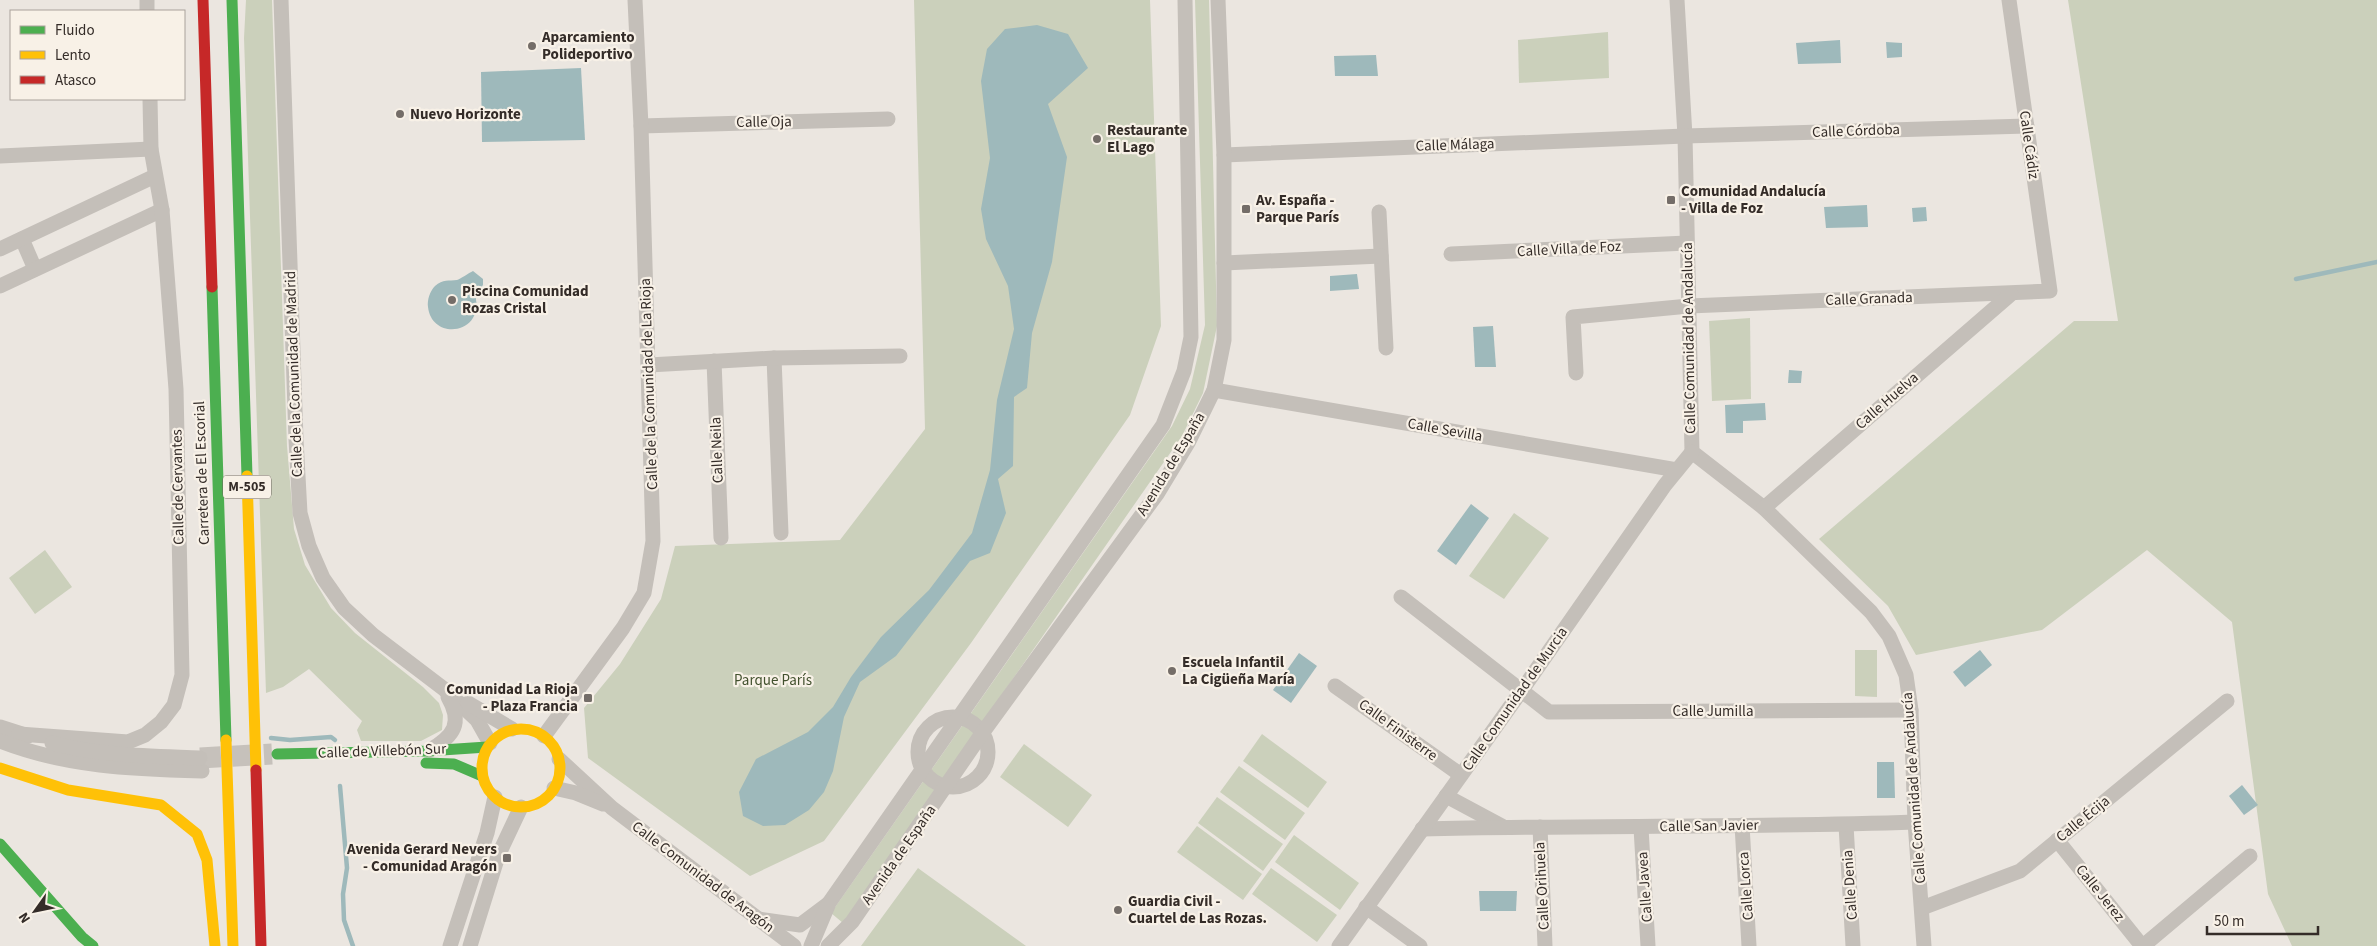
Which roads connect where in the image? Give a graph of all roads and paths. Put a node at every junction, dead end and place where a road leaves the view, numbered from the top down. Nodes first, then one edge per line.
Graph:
1 (203, 0) edge
2 (233, 0) edge
3 (281, 0) edge
4 (635, 0) edge
5 (1185, 0) edge
6 (1218, 0) edge
7 (1677, 0) edge
8 (2009, 0) edge
9 (150, 100) edge
10 (888, 119) dead end
11 (641, 126) junction
12 (2027, 126) junction
13 (1685, 136) junction
14 (151, 150) junction
15 (1224, 155) junction
16 (0, 156) edge
17 (155, 176) junction
18 (162, 210) junction
19 (1378, 212) dead end
20 (22, 239) junction
21 (1687, 243) junction
22 (0, 249) edge
23 (1451, 254) dead end
24 (1381, 256) junction
25 (1224, 263) junction
26 (35, 269) junction
27 (0, 286) edge
28 (2050, 291) joint
29 (2011, 294) junction
30 (1688, 306) junction
31 (1386, 348) dead end
32 (900, 356) dead end
33 (774, 358) junction
34 (714, 361) junction
35 (649, 365) junction
36 (1576, 373) dead end
37 (1214, 390) junction
38 (1692, 452) junction
39 (1677, 470) junction
40 (1764, 508) junction
41 (781, 533) dead end
42 (721, 538) dead end
43 (1401, 597) dead end
44 (1335, 686) dead end
45 (444, 689) junction
46 (1522, 690) junction
47 (225, 692) junction
48 (2227, 701) dead end
49 (1911, 710) junction
50 (959, 717) junction
51 (0, 727) edge
52 (512, 730) junction
53 (983, 732) junction
54 (19, 734) junction
55 (544, 736) junction
56 (0, 741) edge
57 (489, 745) junction
58 (427, 751) junction
59 (277, 754) tunnel mouth
60 (559, 759) junction
61 (417, 764) dead end
62 (0, 768) edge
63 (923, 771) junction
64 (1461, 775) junction
65 (482, 776) junction
66 (945, 787) junction
67 (554, 788) junction
68 (1446, 796) junction
69 (494, 797) junction
70 (521, 807) junction
71 (612, 808) junction
72 (1915, 822) junction
73 (1742, 825) junction
74 (1846, 825) junction
75 (1504, 827) junction
76 (1540, 827) junction
77 (1641, 828) junction
78 (1422, 829) junction
79 (2057, 840) junction
80 (0, 844) edge
81 (2250, 856) dead end
82 (829, 904) junction
83 (1366, 908) junction
84 (1922, 908) junction
85 (756, 918) junction
86 (852, 922) junction
87 (93, 946) edge
88 (215, 946) edge
89 (225, 946) edge
90 (233, 946) edge
91 (261, 946) edge
92 (450, 946) edge
93 (470, 946) edge
94 (794, 946) edge
95 (811, 946) edge
96 (828, 946) edge
97 (846, 946) edge
98 (1338, 946) edge
99 (1420, 946) edge
100 (1545, 946) edge
101 (1648, 946) edge
102 (1750, 946) edge
103 (1853, 946) edge
104 (1924, 946) edge
105 (2143, 946) edge

1 - 47 main road, Carretera de El Escorial / M-505
2 - 91 main road, M-505
3 - 45 street, Calle de la Comunidad de Madrid
4 - 11 street, Calle de la Comunidad de La Rioja
5 - 50 street, Avenida de España
6 - 15 street, Avenida de España
7 - 13 street, Calle Comunidad de Andalucía
8 - 12 street, Calle Cádiz
9 - 14 street, Calle de Cervantes
10 - 11 street, Calle Oja
11 - 35 street, Calle de la Comunidad de La Rioja
12 - 13 street, Calle Córdoba
12 - 28 street, Calle Cádiz
13 - 15 street, Calle Málaga
13 - 21 street, Calle Comunidad de Andalucía
14 - 16 street
14 - 17 street, Calle de Cervantes
15 - 25 street, Avenida de España
17 - 18 street, Calle de Cervantes
17 - 20 street
18 - 26 street
18 - 54 street, Calle de Cervantes
19 - 24 street
20 - 22 street
20 - 26 street
21 - 23 street, Calle Villa de Foz
21 - 30 street, Calle Comunidad de Andalucía
24 - 25 street
24 - 31 street
25 - 37 street, Avenida de España
26 - 27 street
28 - 29 street, Calle Granada
29 - 30 street, Calle Granada
29 - 40 street, Calle Huelva
30 - 36 street, Calle Granada
30 - 38 street, Calle Comunidad de Andalucía
32 - 33 street
33 - 34 street
33 - 41 street
34 - 35 street
34 - 42 street, Calle Neila
35 - 55 street, Calle de la Comunidad de La Rioja
37 - 39 street, Calle Sevilla
37 - 53 street, Avenida de España
38 - 39 street, Calle Comunidad de Murcia
38 - 40 street, Calle Comunidad de Andalucía
39 - 46 street, Calle Comunidad de Murcia
40 - 49 street, Calle Comunidad de Andalucía
43 - 46 street, Calle Jumilla
44 - 64 street, Calle Finisterre
45 - 52 street, Calle de la Comunidad de Madrid
45 - 57 street, Calle de la Comunidad de Madrid
45 - 58 street, Calle de la Comunidad de Madrid
46 - 49 street, Calle Jumilla
46 - 64 street, Calle Comunidad de Murcia
47 - 89 main road
47 - 90 main road, Carretera de El Escorial / M-505
48 - 79 street, Calle Écija
49 - 72 street, Calle Comunidad de Andalucía
50 - 53 street
50 - 63 street, Avenida de España
51 - 54 street
52 - 55 main road
52 - 57 main road
53 - 66 street, Avenida de España
53 - 66 street
54 - 56 street
55 - 60 main road
57 - 58 main road, Calle de Villebón Sur
57 - 65 main road
58 - 59 main road, Calle de Villebón Sur
60 - 67 main road
60 - 71 street, Calle Comunidad de Aragón
61 - 65 main road, Calle de Villebón Sur
62 - 88 main road
63 - 66 street, Avenida de España
63 - 82 street, Avenida de España
64 - 68 street, Calle Comunidad de Murcia
65 - 69 main road
66 - 86 street, Avenida de España
67 - 70 main road
67 - 71 street, Calle Comunidad de Aragón
68 - 75 street, Calle San Javier
68 - 78 street, Calle Comunidad de Murcia
69 - 70 main road
69 - 92 street
70 - 93 street
71 - 85 street, Calle Comunidad de Aragón
72 - 74 street, Calle San Javier
72 - 84 street, Calle Comunidad de Andalucía
73 - 74 street, Calle San Javier
73 - 77 street, Calle San Javier
73 - 102 street, Calle Lorca
74 - 103 street, Calle Denia
75 - 76 street, Calle San Javier
75 - 78 street, Calle San Javier
76 - 77 street, Calle San Javier
76 - 100 street, Calle Orihuela
77 - 101 street, Calle Javea
78 - 83 street, Calle Comunidad de Murcia
79 - 84 street, Calle Écija
79 - 105 street, Calle Jerez
80 - 87 main road
81 - 105 street
82 - 85 street, Avenida de España
82 - 95 street, Avenida de España
83 - 98 street, Calle Comunidad de Murcia
83 - 99 street
84 - 104 street, Calle Comunidad de Andalucía
85 - 94 street, Calle Comunidad de Aragón
86 - 96 street, Avenida de España
86 - 97 street, Avenida de España

